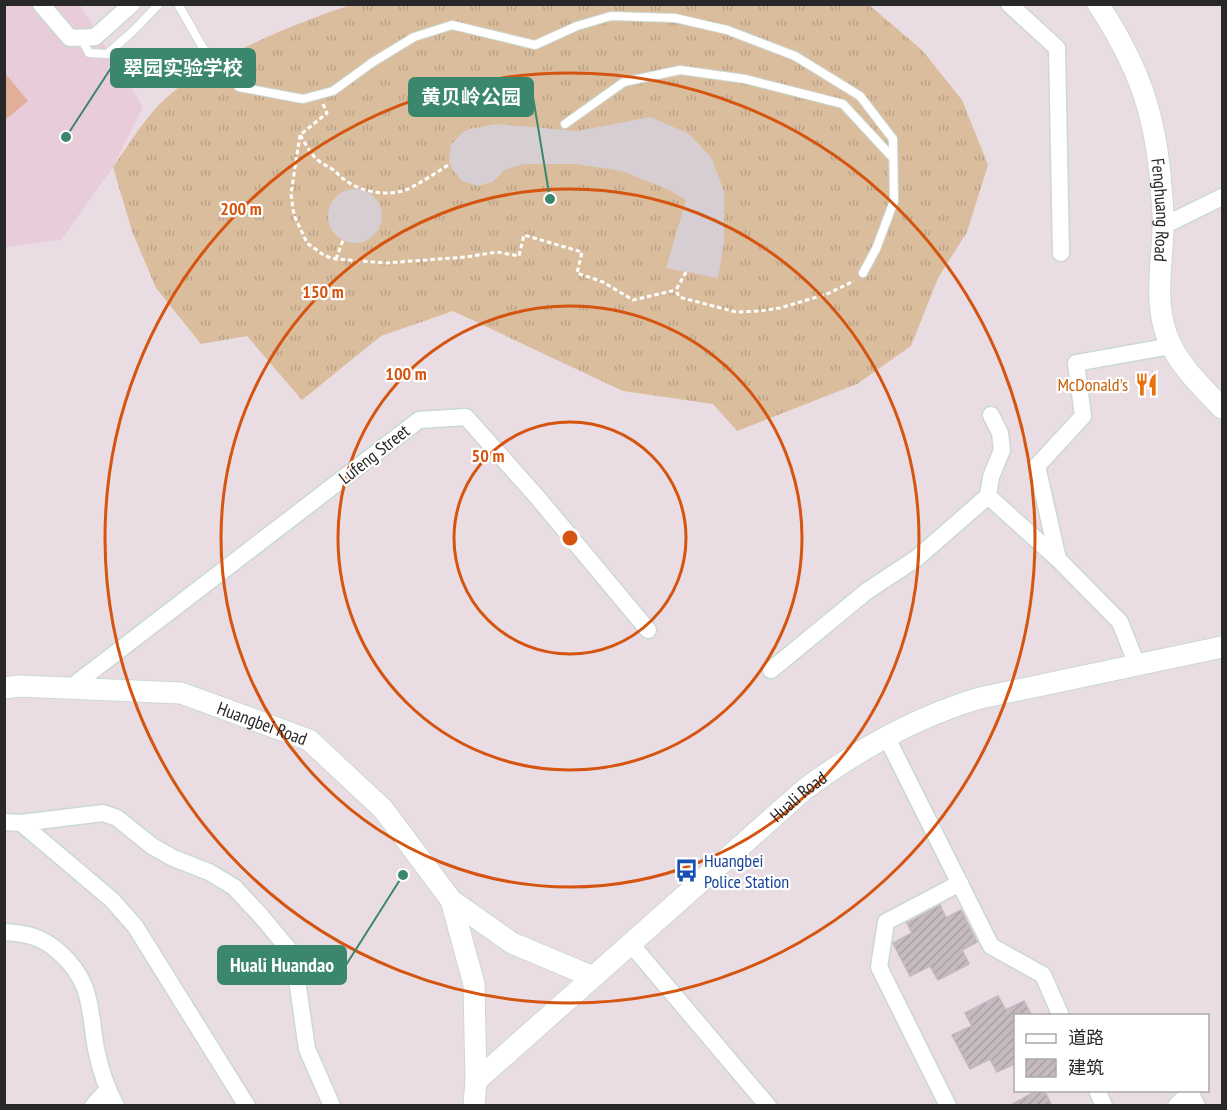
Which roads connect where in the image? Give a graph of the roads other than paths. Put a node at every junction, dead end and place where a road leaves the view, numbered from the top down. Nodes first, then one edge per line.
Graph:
1 (41, 4) edge
2 (132, 4) edge
3 (159, 4) edge
4 (178, 4) edge
5 (1009, 4) edge
6 (1098, 4) edge
7 (81, 38) junction
8 (565, 124) dead end
9 (893, 158) junction
10 (1222, 197) edge
11 (1163, 226) junction
12 (1061, 253) dead end
13 (863, 273) road end
14 (1171, 346) junction
15 (1222, 408) edge
16 (991, 415) dead end
17 (988, 496) junction
18 (1058, 559) junction
19 (648, 630) dead end
20 (1222, 647) edge
21 (1137, 666) junction
22 (771, 670) dead end
23 (4, 688) edge
24 (70, 688) junction
25 (886, 736) junction
26 (13, 823) edge
27 (960, 883) junction
28 (451, 900) junction
29 (4, 932) edge
30 (630, 943) junction
31 (593, 977) junction
32 (1060, 1014) edge
33 (476, 1081) junction
34 (107, 1090) junction
35 (1098, 1092) edge
36 (93, 1106) edge
37 (116, 1106) edge
38 (247, 1106) edge
39 (332, 1106) edge
40 (474, 1106) edge
41 (768, 1106) edge
42 (948, 1106) edge
43 (1104, 1106) edge
44 (1176, 1106) edge
45 (1197, 1106) edge

1 - 7 street
2 - 7 street
3 - 7 lane
4 - 9 lane
5 - 12 street
6 - 11 street, Fenghuang Road
8 - 9 lane
9 - 13 lane
10 - 11 street
11 - 14 street, Fenghuang Road
14 - 15 street, Fenghuang Road
14 - 18 street
16 - 17 street
17 - 18 street
17 - 22 street
18 - 21 street
19 - 24 street, Lufeng Street
20 - 21 street, Huali Road
21 - 25 street, Huali Road
23 - 24 street, Huangbei Road
24 - 28 street, Huangbei Road
25 - 27 street
25 - 30 street, Huali Road
26 - 38 street
26 - 39 street
27 - 32 street
27 - 42 street
28 - 31 street, Huangbei Road
28 - 33 street, Huangbei Road
29 - 34 street
30 - 31 street, Huali Road
30 - 41 street
31 - 33 street, Huali Road
33 - 40 street
34 - 36 street
34 - 37 street
35 - 43 street
44 - 45 street

